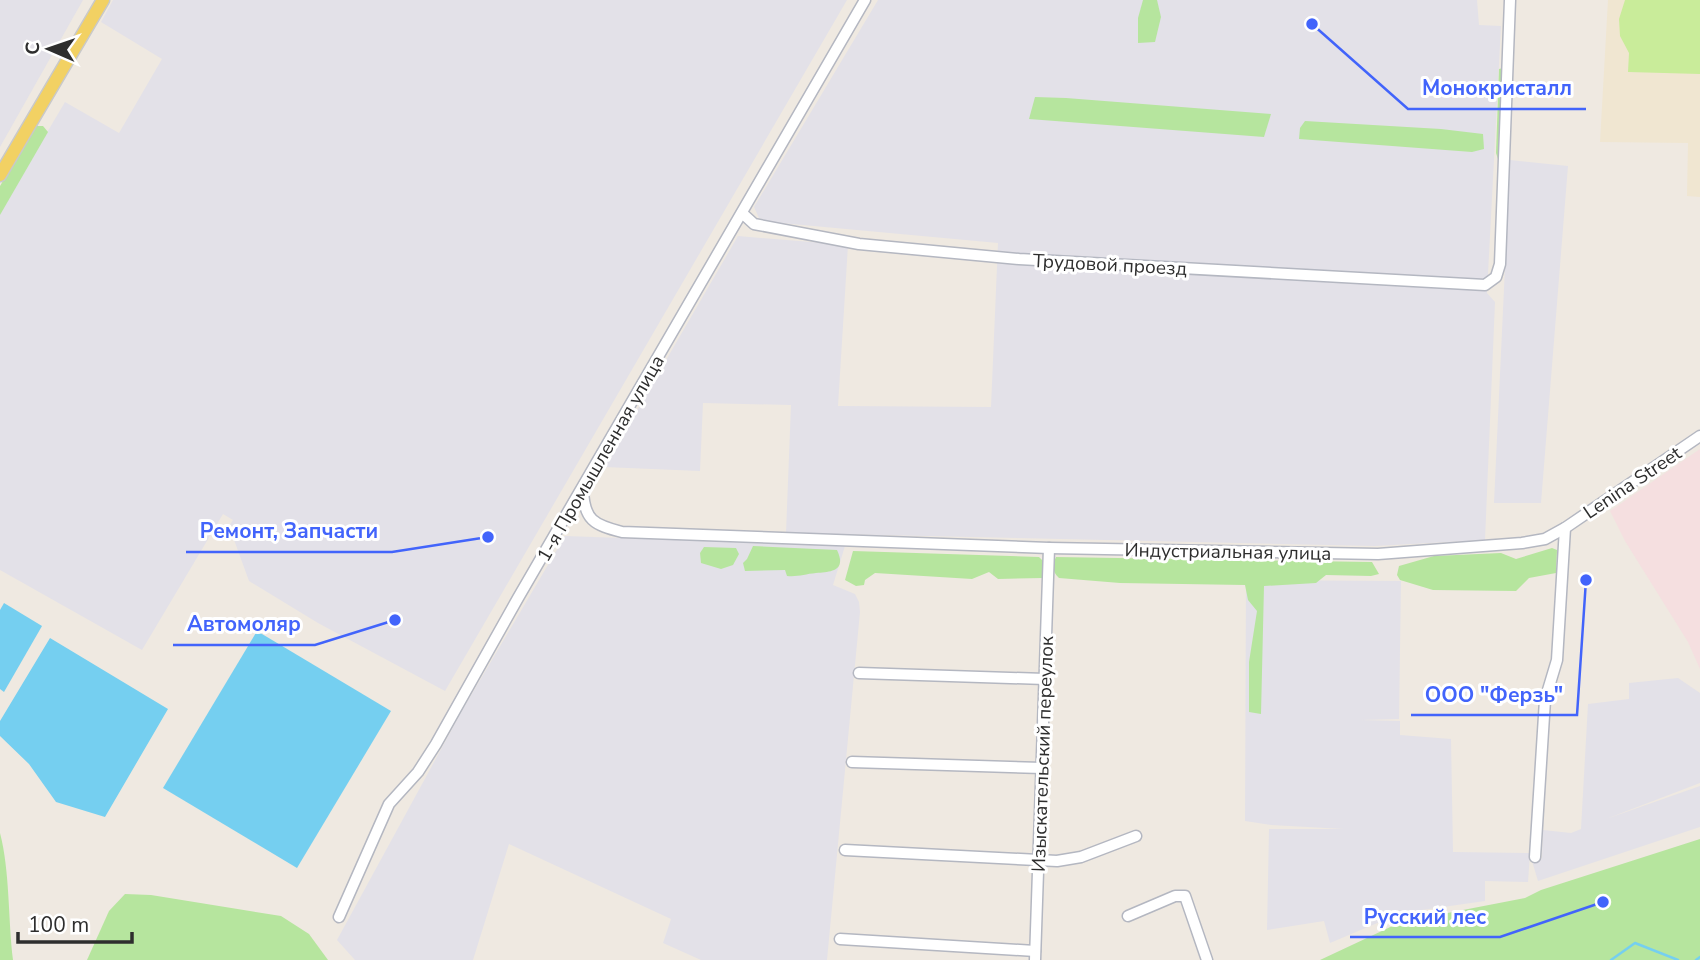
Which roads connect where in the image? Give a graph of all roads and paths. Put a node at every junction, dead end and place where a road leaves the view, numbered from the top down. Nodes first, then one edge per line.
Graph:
1 (103, 0) edge
2 (865, 0) edge
3 (1510, 0) edge
4 (0, 175) edge
5 (742, 213) junction
6 (1700, 436) edge
7 (583, 490) junction
8 (1565, 528) junction
9 (1049, 548) junction
10 (859, 673) dead end
11 (1045, 679) junction
12 (852, 762) dead end
13 (1042, 768) junction
14 (1136, 836) dead end
15 (845, 850) dead end
16 (1535, 857) dead end
17 (1038, 859) junction
18 (1128, 916) dead end
19 (339, 917) dead end
20 (839, 939) dead end
21 (1035, 955) edge
22 (1207, 960) edge

1 - 4 main road
2 - 5 street, 1-я Промышленная улица
3 - 5 street, Трудовой проезд
5 - 7 street, 1-я Промышленная улица
6 - 8 street, Lenina Street
7 - 9 street, Индустриальная улица
7 - 19 street, 1-я Промышленная улица
8 - 9 street, Индустриальная улица
8 - 16 street
9 - 11 street, Изыскательский переулок
10 - 11 street
11 - 13 street, Изыскательский переулок
12 - 13 street
13 - 17 street, Изыскательский переулок
14 - 17 street
15 - 17 street
17 - 21 street, Изыскательский переулок
18 - 22 street
20 - 21 street

